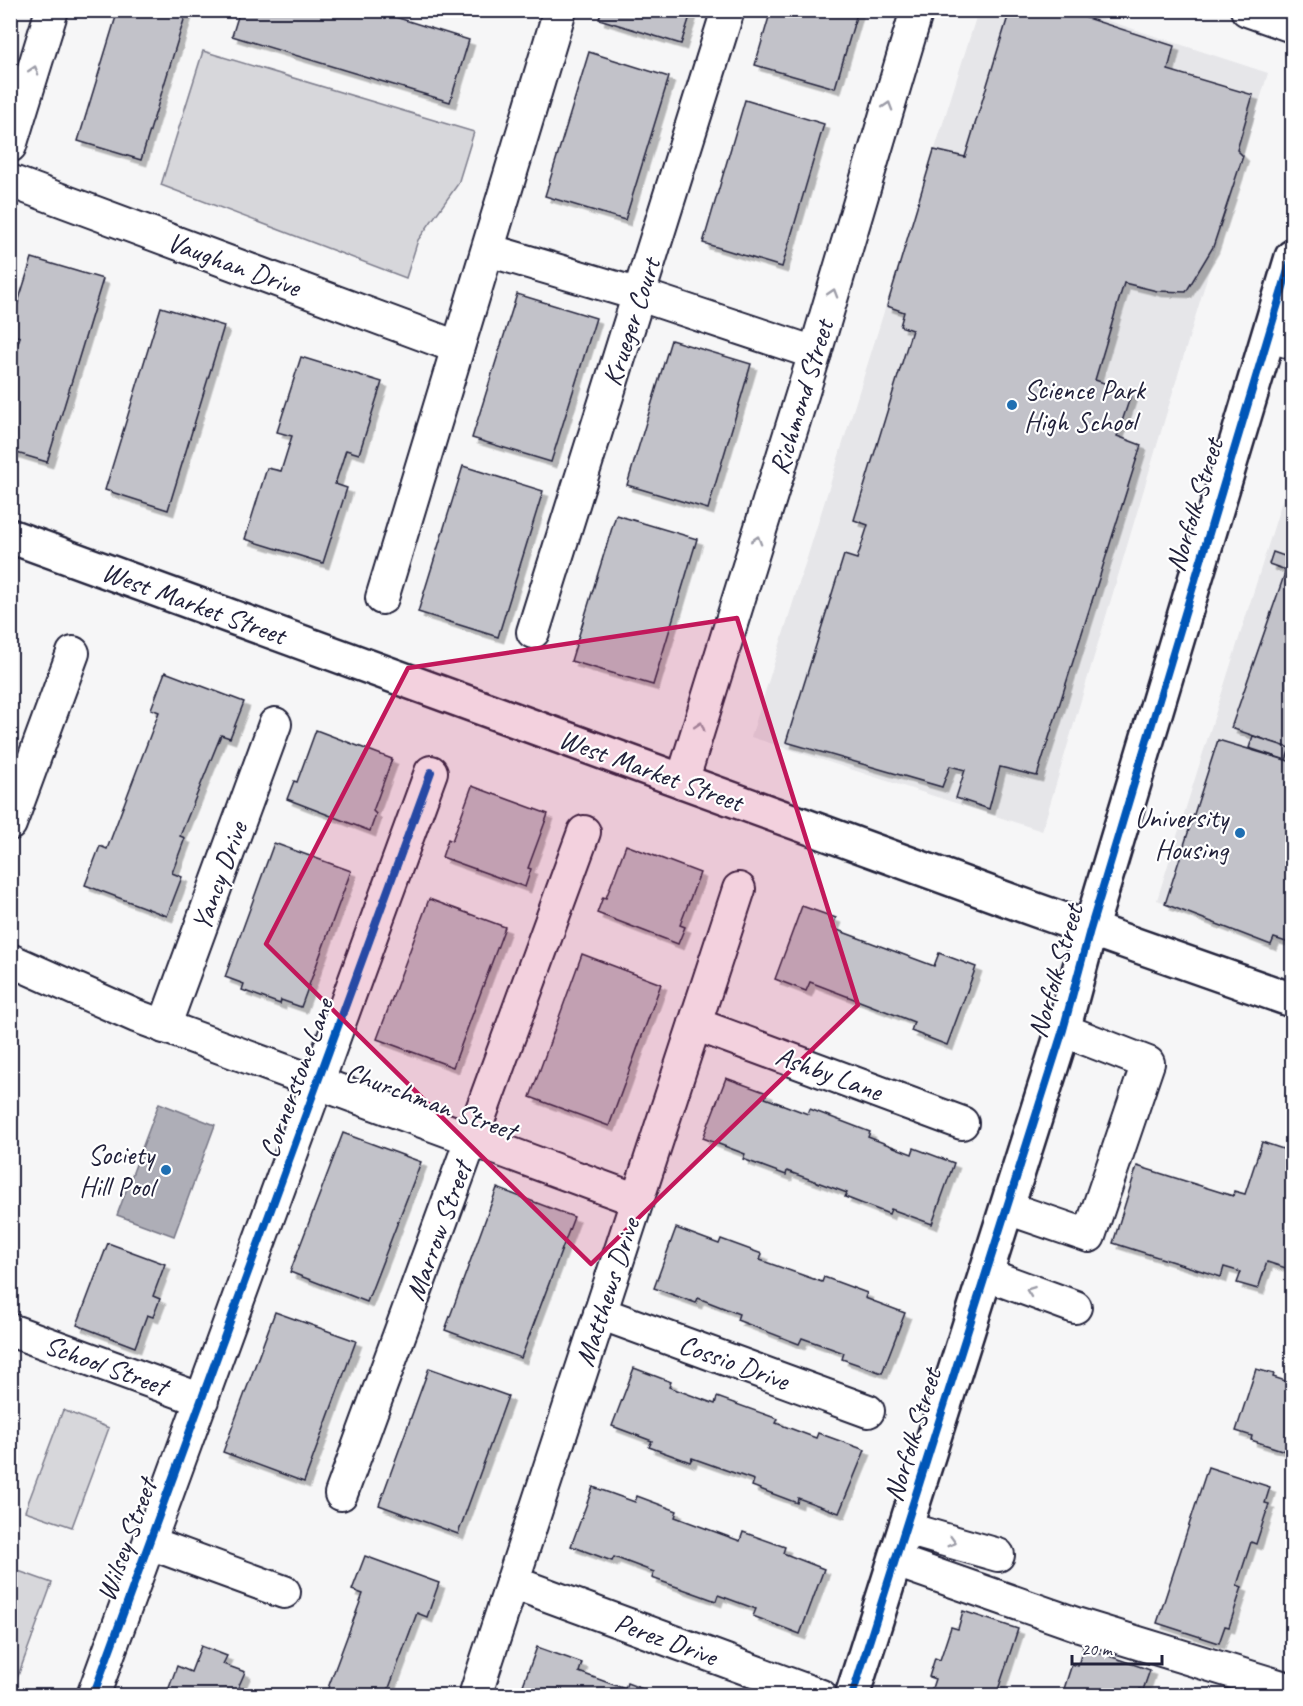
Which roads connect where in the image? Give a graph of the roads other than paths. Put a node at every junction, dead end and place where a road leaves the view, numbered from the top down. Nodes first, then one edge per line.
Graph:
1 (52, 10) edge
2 (560, 10) edge
3 (728, 10) edge
4 (917, 10) edge
5 (1247, 10) edge
6 (1293, 26) edge
7 (10, 146) edge
8 (10, 182) edge
9 (488, 250) junction
10 (1293, 257) edge
11 (640, 295) junction
12 (1281, 339) edge
13 (457, 347) junction
14 (815, 353) junction
15 (10, 536) edge
16 (382, 598) dead end
17 (533, 632) dead end
18 (73, 653) dead end
19 (275, 724) dead end
20 (431, 772) dead end
21 (682, 782) junction
22 (10, 824) edge
23 (584, 832) dead end
24 (740, 889) dead end
25 (1090, 930) junction
26 (10, 960) edge
27 (1293, 1000) edge
28 (696, 1024) junction
29 (164, 1027) junction
30 (1063, 1030) junction
31 (318, 1083) junction
32 (962, 1123) dead end
33 (471, 1139) junction
34 (637, 1200) junction
35 (1008, 1208) junction
36 (985, 1274) junction
37 (1075, 1307) dead end
38 (600, 1313) junction
39 (10, 1330) edge
40 (202, 1400) junction
41 (868, 1411) dead end
42 (342, 1494) dead end
43 (907, 1529) junction
44 (150, 1543) junction
45 (998, 1555) dead end
46 (896, 1562) junction
47 (512, 1582) junction
48 (284, 1592) dead end
49 (1293, 1690) edge
50 (93, 1695) edge
51 (475, 1695) edge
52 (821, 1695) edge
53 (852, 1695) edge

7 -> 1 street
2 - 9 street
3 - 11 street, Krueger Court
14 -> 4 street, Richmond Street
5 - 6 street
8 - 13 street, Vaughan Drive
9 - 11 street
9 - 13 street
10 - 12 main road, Norfolk Street
11 - 14 street
11 - 17 street, Krueger Court
12 - 25 main road, Norfolk Street
13 - 16 street
21 -> 14 street, Richmond Street
15 - 21 main road, West Market Street
18 - 22 street
19 - 29 street, Yancy Drive
20 - 31 street, Cornerstone Lane
21 - 25 main road, West Market Street
23 - 33 street, Marrow Street
24 - 28 street, Matthews Drive
25 - 27 main road, West Market Street
25 - 30 main road, Norfolk Street
26 - 29 street, Churchman Street
28 - 32 street, Ashby Lane
28 - 34 street, Matthews Drive
29 - 31 street, Churchman Street
30 - 35 main road, Norfolk Street
30 - 35 street
31 - 33 street, Churchman Street
31 - 40 street, Cornerstone Lane
33 - 34 street, Churchman Street
33 - 42 street, Marrow Street
34 - 38 street, Matthews Drive
35 - 36 main road, Norfolk Street
37 -> 36 street
36 - 43 main road, Norfolk Street
38 - 41 street, Cossio Drive
38 - 47 street, Matthews Drive
39 - 40 street, School Street
40 - 44 street, Wilsey Street
43 -> 45 street
43 - 46 main road, Norfolk Street
44 - 48 street
44 - 50 street, Wilsey Street
46 - 49 street
46 - 53 main road, Norfolk Street
47 - 51 street, Matthews Drive
47 - 52 street, Perez Drive

